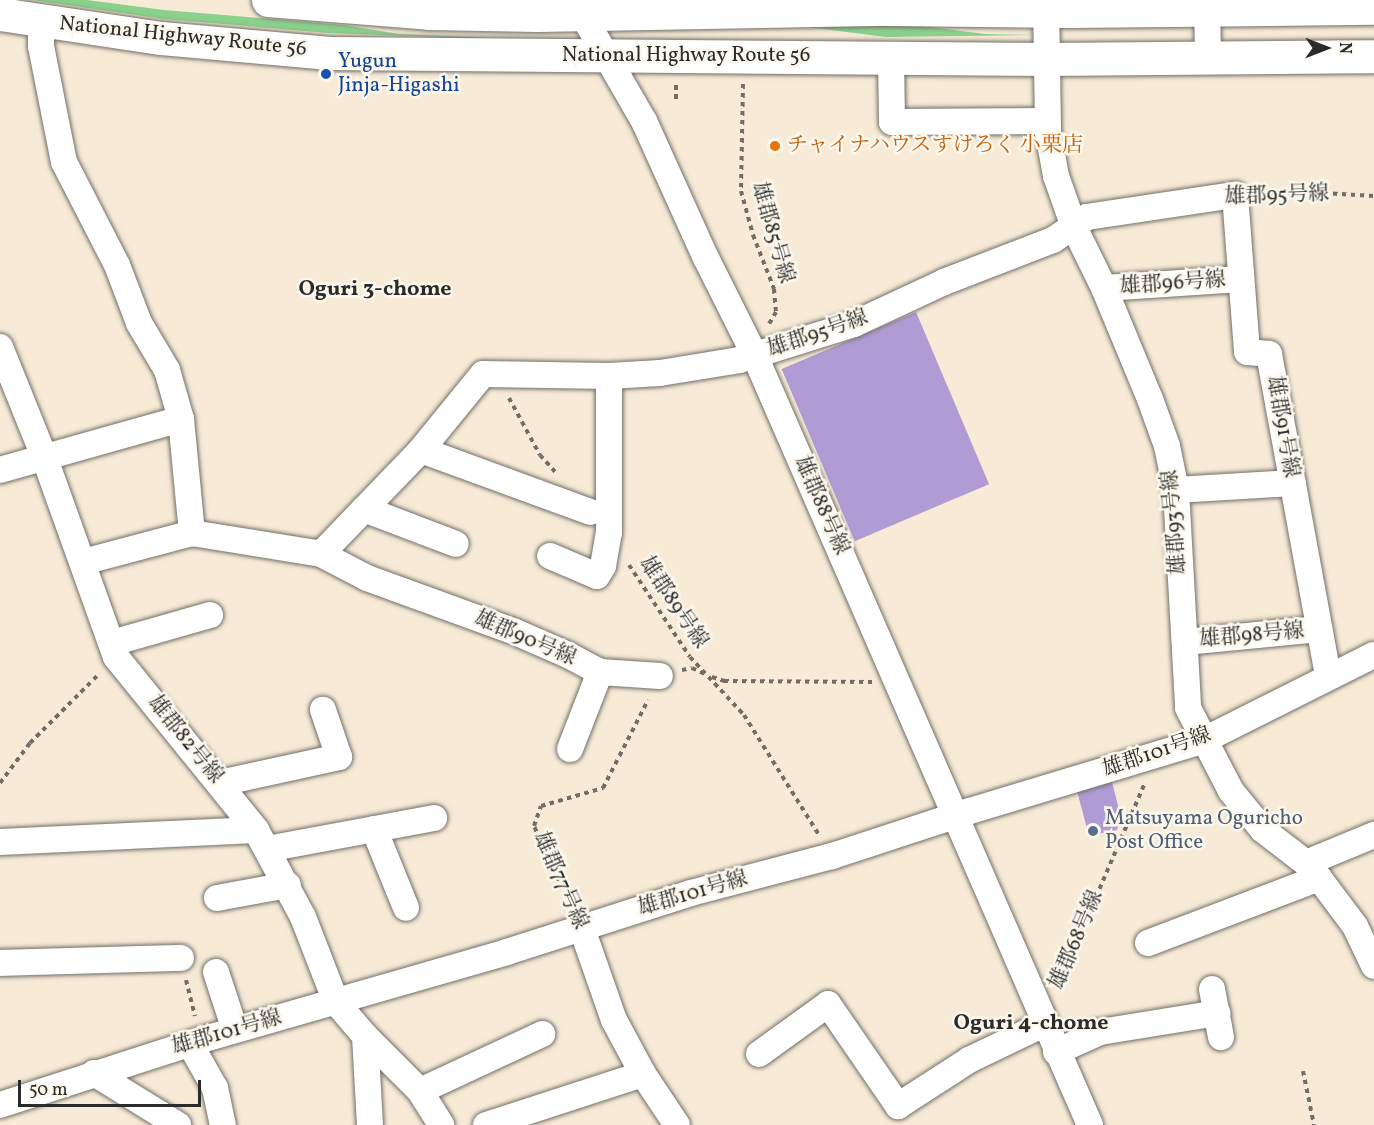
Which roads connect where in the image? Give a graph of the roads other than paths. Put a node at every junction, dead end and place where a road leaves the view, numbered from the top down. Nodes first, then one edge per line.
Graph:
1 (268, 0) edge
2 (889, 4) edge
3 (1046, 5) edge
4 (1207, 5) edge
5 (578, 7) edge
6 (1374, 8) edge
7 (0, 14) edge
8 (41, 22) junction
9 (606, 56) junction
10 (1374, 56) edge
11 (1208, 57) junction
12 (891, 58) junction
13 (1045, 59) junction
14 (1047, 121) junction
15 (1235, 195) joint
16 (1074, 227) junction
17 (1241, 279) junction
18 (1104, 288) junction
19 (751, 348) junction
20 (1, 355) edge
21 (609, 376) junction
22 (181, 419) junction
23 (421, 450) junction
24 (45, 459) junction
25 (0, 470) edge
26 (1293, 483) junction
27 (1176, 490) junction
28 (364, 509) junction
29 (590, 512) dead end
30 (192, 533) junction
31 (456, 544) dead end
32 (321, 554) junction
33 (550, 556) dead end
34 (83, 562) junction
35 (210, 615) dead end
36 (1319, 629) junction
37 (1185, 642) junction
38 (114, 650) junction
39 (1374, 655) edge
40 (600, 672) junction
41 (660, 676) road end
42 (1328, 677) junction
43 (323, 710) dead end
44 (1202, 741) junction
45 (570, 749) dead end
46 (220, 783) junction
47 (956, 815) junction
48 (434, 818) dead end
49 (374, 829) junction
50 (1374, 835) edge
51 (262, 840) junction
52 (0, 842) edge
53 (1312, 870) junction
54 (288, 885) junction
55 (217, 898) dead end
56 (406, 908) dead end
57 (581, 926) junction
58 (1148, 943) dead end
59 (181, 958) road end
60 (0, 963) edge
61 (1374, 966) edge
62 (216, 972) dead end
63 (1212, 988) dead end
64 (336, 1002) junction
65 (1044, 1024) junction
66 (235, 1030) junction
67 (542, 1034) dead end
68 (364, 1036) junction
69 (196, 1042) junction
70 (1056, 1052) junction
71 (759, 1054) dead end
72 (94, 1073) junction
73 (643, 1074) junction
74 (420, 1091) junction
75 (0, 1105) edge
76 (176, 1125) edge
77 (223, 1125) edge
78 (370, 1125) edge
79 (441, 1125) edge
80 (486, 1125) edge
81 (677, 1125) edge
82 (1090, 1125) edge

1 - 5 highway, National Highway Route 56
2 - 3 highway, National Highway Route 56
2 - 5 highway, National Highway Route 56
3 - 4 highway, National Highway Route 56
3 - 13 street, 雄郡93号線
4 - 6 highway, National Highway Route 56
4 - 11 street
5 - 9 street, 雄郡88号線
7 - 8 highway, National Highway Route 56
8 - 9 highway, National Highway Route 56
8 - 22 street
9 - 12 highway, National Highway Route 56
9 - 19 street, 雄郡88号線
10 - 11 highway, National Highway Route 56
11 - 13 highway, National Highway Route 56
12 - 13 highway, National Highway Route 56
12 - 14 street
13 - 14 street, 雄郡93号線
14 - 16 street, 雄郡93号線
15 - 16 street, 雄郡95号線
15 - 17 street, 雄郡91号線
16 - 18 street, 雄郡93号線
16 - 19 street, 雄郡95号線
17 - 18 street, 雄郡96号線
17 - 26 street, 雄郡91号線
18 - 27 street, 雄郡93号線
19 - 21 street, 雄郡95号線
19 - 47 street, 雄郡88号線
20 - 24 street, 雄郡82号線
21 - 23 street, 雄郡95号線
21 - 33 street
22 - 24 street
22 - 30 street
23 - 28 street
23 - 29 street
24 - 25 street
24 - 34 street, 雄郡82号線
26 - 27 street
26 - 36 street, 雄郡91号線
27 - 37 street, 雄郡93号線
28 - 31 street
28 - 32 street
30 - 32 street, 雄郡90号線
30 - 34 street, 雄郡90号線
32 - 40 street, 雄郡90号線
34 - 38 street, 雄郡82号線
35 - 38 street
36 - 37 street, 雄郡98号線
36 - 42 street, 雄郡91号線
37 - 44 street, 雄郡93号線
38 - 46 street, 雄郡82号線
39 - 42 street, 雄郡101号線
40 - 41 street, 雄郡90号線
40 - 45 street
42 - 44 street, 雄郡101号線
43 - 46 street
44 - 47 street, 雄郡101号線
44 - 53 street, 雄郡93号線
46 - 51 street, 雄郡82号線
47 - 57 street, 雄郡101号線
47 - 65 street, 雄郡88号線
48 - 49 street
49 - 51 street
49 - 56 street
50 - 53 street
51 - 52 street
51 - 54 street, 雄郡82号線
53 - 58 street
53 - 61 street, 雄郡93号線
54 - 55 street
54 - 64 street, 雄郡82号線
57 - 64 street, 雄郡101号線
57 - 73 street, 雄郡77号線
59 - 60 street
62 - 66 street
63 - 70 street
64 - 66 street, 雄郡101号線
64 - 68 street, 雄郡82号線
65 - 70 street
65 - 71 street
66 - 69 street, 雄郡101号線
67 - 74 street
68 - 74 street, 雄郡82号線
68 - 78 street
69 - 72 street, 雄郡101号線
69 - 77 street
70 - 82 street
72 - 75 street, 雄郡101号線
72 - 76 street
73 - 80 street
73 - 81 street, 雄郡77号線
74 - 79 street, 雄郡82号線

